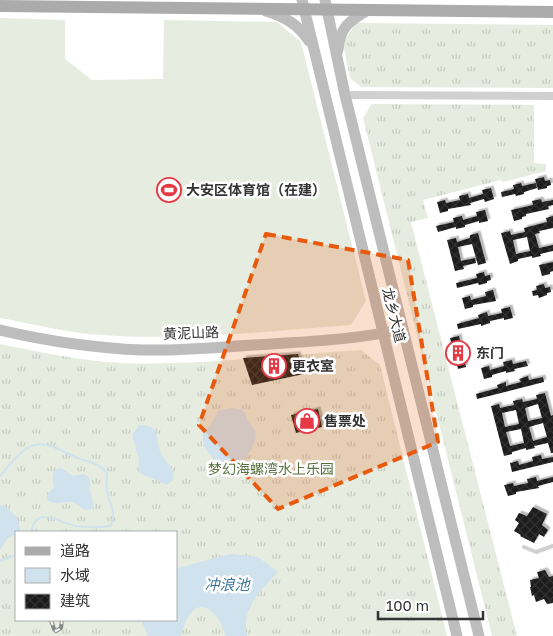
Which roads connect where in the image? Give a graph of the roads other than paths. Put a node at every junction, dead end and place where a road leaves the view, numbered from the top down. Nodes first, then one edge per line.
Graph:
1 (52, 3) edge
2 (303, 5) edge
3 (326, 5) edge
4 (0, 6) edge
5 (260, 9) junction
6 (368, 10) junction
7 (553, 12) edge
8 (314, 48) junction
9 (337, 59) junction
10 (345, 96) junction
11 (553, 96) edge
12 (404, 329) junction
13 (0, 330) edge
14 (383, 334) junction
15 (524, 547) dead end
16 (553, 548) edge
17 (457, 636) edge
18 (479, 636) edge

1 - 4 main road
1 - 5 main road
2 - 3 main road
2 - 5 main road
2 - 8 main road, 龙乡大道
3 - 6 main road
3 - 9 main road, 龙乡大道
5 - 8 main road
6 - 7 main road
6 - 9 main road
8 - 14 main road, 龙乡大道
9 - 10 main road, 龙乡大道
10 - 11 street
10 - 12 main road, 龙乡大道
12 - 14 main road, 黄泥山路
12 - 18 main road, 龙乡大道
13 - 14 main road, 黄泥山路
14 - 17 main road, 龙乡大道
15 - 16 lane

